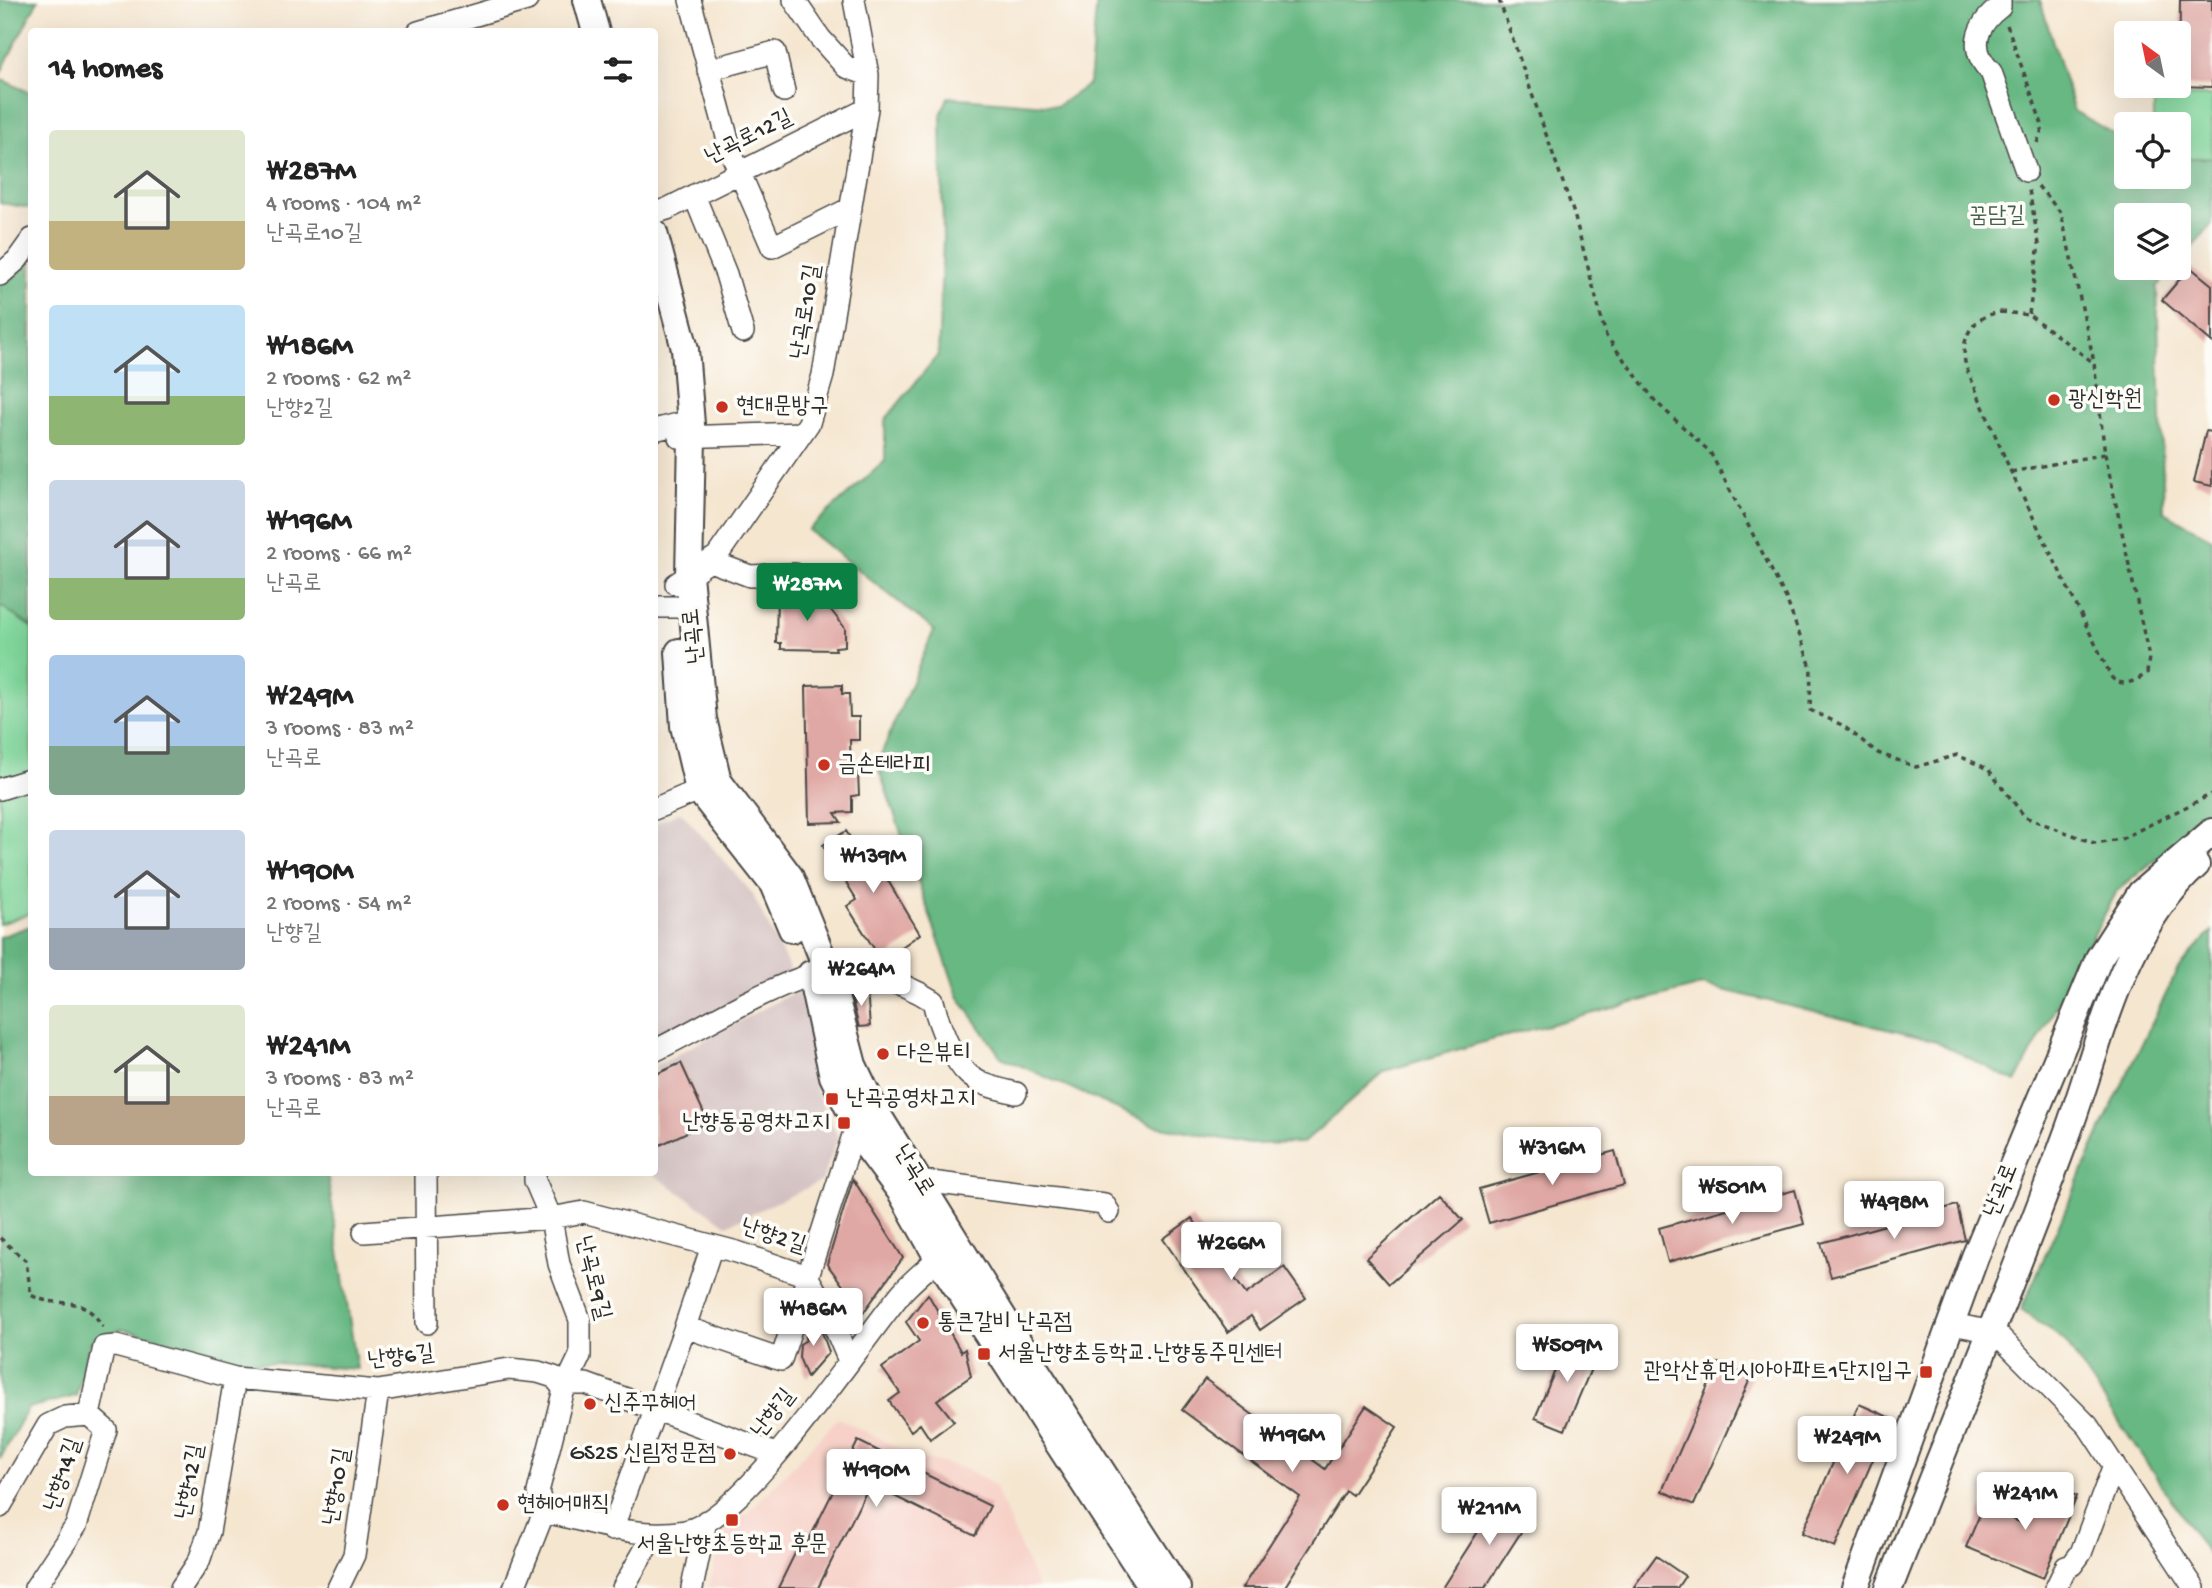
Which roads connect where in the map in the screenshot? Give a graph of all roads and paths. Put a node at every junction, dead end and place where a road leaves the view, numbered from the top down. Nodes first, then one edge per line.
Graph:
1 (527, 0) edge
2 (576, 0) edge
3 (587, 0) edge
4 (690, 0) edge
5 (794, 0) edge
6 (854, 0) edge
7 (1499, 0) edge
8 (2000, 0) edge
9 (432, 28) edge
10 (583, 28) edge
11 (595, 28) edge
12 (708, 70) junction
13 (868, 75) junction
14 (784, 91) dead end
15 (867, 108) junction
16 (2026, 171) joint
17 (738, 172) junction
18 (694, 195) junction
19 (851, 208) junction
20 (658, 210) edge
21 (2039, 244) dead end
22 (28, 245) edge
23 (658, 248) edge
24 (0, 275) edge
25 (658, 304) edge
26 (2029, 314) junction
27 (743, 332) dead end
28 (2094, 363) junction
29 (676, 432) edge
30 (802, 433) junction
31 (2105, 454) junction
32 (2011, 472) junction
33 (795, 574) dead end
34 (681, 587) edge
35 (28, 780) edge
36 (0, 789) edge
37 (699, 790) junction
38 (2212, 794) edge
39 (658, 807) edge
40 (2212, 832) edge
41 (2212, 852) edge
42 (820, 974) junction
43 (658, 1049) edge
44 (1016, 1093) dead end
45 (856, 1123) junction
46 (426, 1176) edge
47 (535, 1176) edge
48 (911, 1188) junction
49 (1109, 1212) dead end
50 (551, 1218) junction
51 (428, 1228) junction
52 (365, 1232) dead end
53 (0, 1238) edge
54 (712, 1246) junction
55 (939, 1258) junction
56 (807, 1276) junction
57 (427, 1323) dead end
58 (1951, 1324) junction
59 (685, 1327) junction
60 (1989, 1331) junction
61 (116, 1346) junction
62 (849, 1361) junction
63 (235, 1378) junction
64 (565, 1387) junction
65 (378, 1391) junction
66 (658, 1409) junction
67 (89, 1415) junction
68 (776, 1454) junction
69 (2115, 1465) junction
70 (0, 1507) edge
71 (544, 1512) junction
72 (706, 1521) junction
73 (612, 1530) junction
74 (654, 1534) junction
75 (35, 1588) edge
76 (181, 1588) edge
77 (338, 1588) edge
78 (514, 1588) edge
79 (623, 1588) edge
80 (692, 1588) edge
81 (1152, 1588) edge
82 (1177, 1588) edge
83 (1855, 1588) edge
84 (1889, 1588) edge
85 (2056, 1588) edge
86 (2194, 1588) edge

1 - 9 street
2 - 10 main road
3 - 11 main road
4 - 12 street
5 - 13 street
6 - 13 street, 난곡로10길
7 - 38 path
8 - 16 street
12 - 14 street
12 - 17 street
13 - 15 street, 난곡로10길
15 - 17 street, 난곡로12길
15 - 19 street, 난곡로10길
16 - 28 path
17 - 18 street, 난곡로12길
17 - 19 street
18 - 20 street, 난곡로12길
18 - 27 street
19 - 30 street, 난곡로10길
21 - 26 path
22 - 24 street
23 - 29 main road, 난곡로
25 - 29 main road, 난곡로
26 - 28 path
26 - 32 path
28 - 31 path
29 - 30 street
29 - 34 main road, 난곡로
30 - 34 street, 난곡로10길
31 - 32 path
31 - 32 path
33 - 34 street
34 - 37 main road, 난곡로
34 - 42 main road, 난곡로
35 - 36 street
37 - 39 street
37 - 42 main road, 난곡로
40 - 58 main road, 난곡로
41 - 60 main road, 난곡로
42 - 43 street
42 - 44 street
42 - 45 main road, 난곡로
42 - 48 main road, 난곡로
45 - 48 main road, 난곡로
45 - 56 street
46 - 51 street
47 - 50 street, 난곡로9길
48 - 49 street
48 - 55 main road, 난곡로
48 - 82 main road, 난곡로
50 - 51 street, 난곡로9길
50 - 54 street, 난향2길
50 - 64 street, 난곡로9길
51 - 52 street, 난곡로9길
51 - 57 street
53 - 61 path
54 - 56 street, 난향2길
54 - 59 street, 난향2길
55 - 62 street, 난향길
55 - 81 main road, 난곡로
56 - 59 street
56 - 62 street, 난향2길
58 - 60 street
58 - 83 main road, 난곡로
59 - 66 street
60 - 69 street
60 - 84 main road, 난곡로
61 - 63 street, 난향6길
61 - 67 street, 난향14길
62 - 68 street, 난향길
63 - 65 street, 난향6길
63 - 76 street, 난향12길
64 - 65 street, 난향6길
64 - 66 street
64 - 71 street
65 - 77 street, 난향10길
66 - 68 street
66 - 73 street
67 - 70 street
67 - 75 street, 난향14길
68 - 72 street, 난향길
69 - 85 street
69 - 86 street
71 - 73 street, 난향길
71 - 78 street
72 - 74 street, 난향길
72 - 80 street
73 - 74 street, 난향길
74 - 79 street

